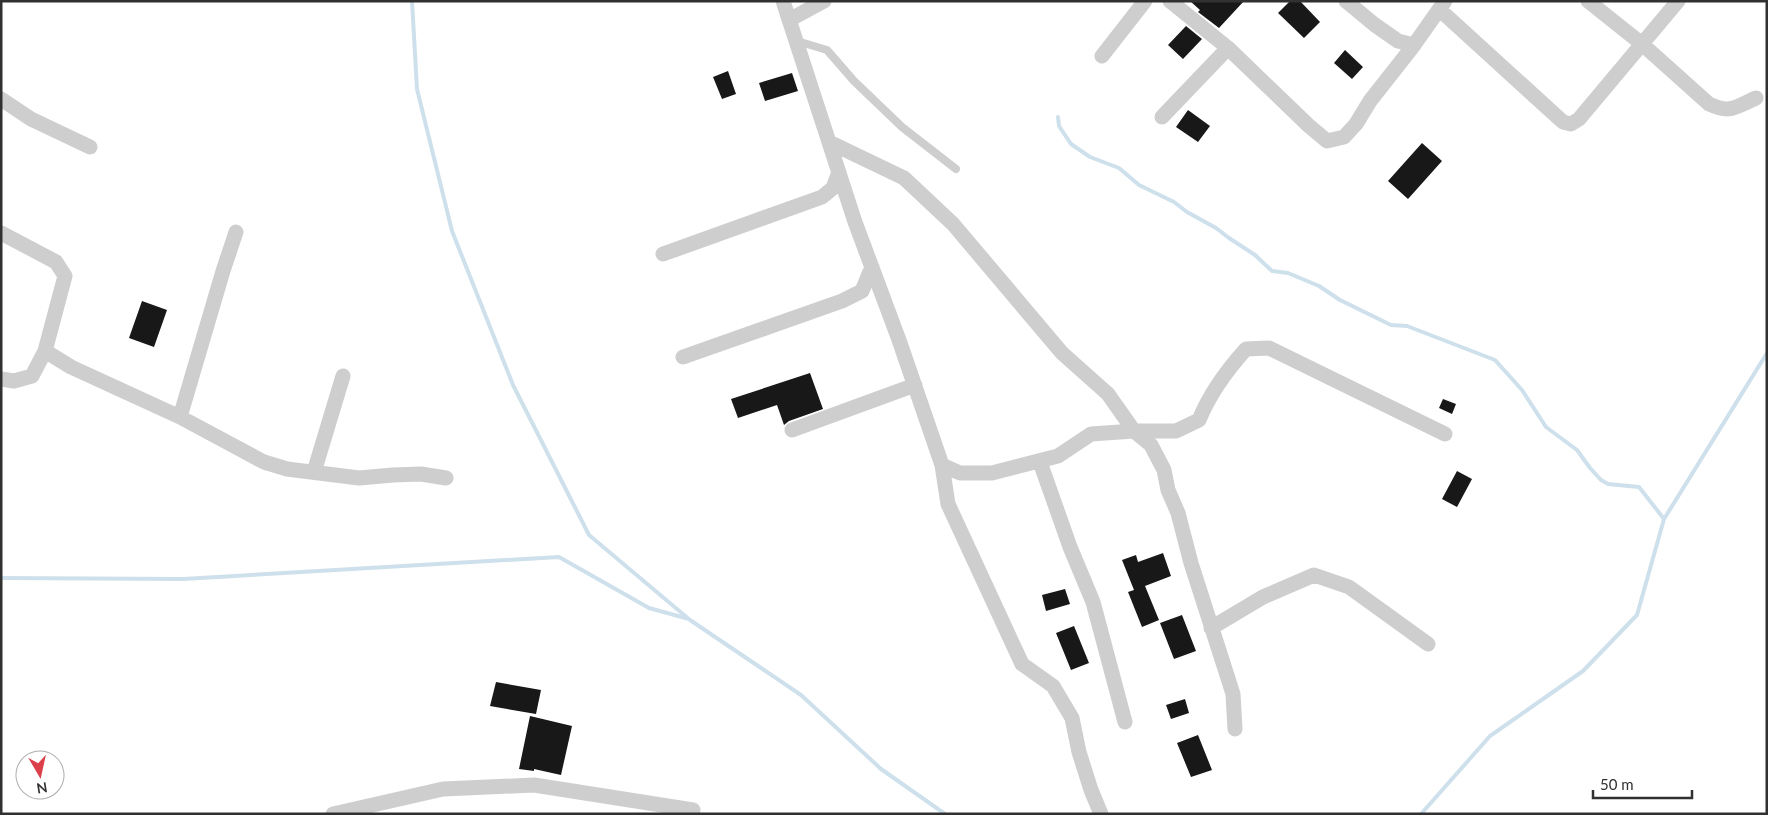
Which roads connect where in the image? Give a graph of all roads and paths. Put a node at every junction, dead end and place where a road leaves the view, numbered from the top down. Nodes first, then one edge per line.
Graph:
1 (783, 1) edge
2 (824, 1) edge
3 (1144, 1) edge
4 (1170, 1) edge
5 (1346, 1) edge
6 (1588, 1) edge
7 (1678, 1) edge
8 (1443, 5) edge
9 (789, 20) junction
10 (795, 40) junction
11 (1414, 44) junction
12 (1642, 44) junction
13 (1228, 48) junction
14 (1102, 56) dead end
15 (1756, 98) dead end
16 (1, 99) edge
17 (1162, 117) dead end
18 (829, 142) junction
19 (90, 147) dead end
20 (956, 169) dead end
21 (839, 172) junction
22 (236, 232) dead end
23 (1, 233) edge
24 (663, 254) dead end
25 (872, 267) junction
26 (45, 351) junction
27 (683, 357) dead end
28 (343, 376) dead end
29 (1, 379) edge
30 (915, 385) junction
31 (180, 417) junction
32 (792, 430) dead end
33 (1134, 431) junction
34 (1445, 434) dead end
35 (1040, 462) junction
36 (942, 464) junction
37 (314, 472) junction
38 (446, 478) dead end
39 (1212, 628) junction
40 (1428, 644) dead end
41 (1125, 722) dead end
42 (1235, 729) dead end
43 (694, 810) dead end
44 (333, 814) edge
45 (1101, 814) edge

1 - 9 street
2 - 9 street
3 - 14 street
4 - 13 street
5 - 11 street
6 - 12 street
7 - 12 street
8 - 11 street
8 - 12 street
9 - 10 street
10 - 18 street
10 - 20 lane
11 - 13 street
12 - 15 street
13 - 17 street
16 - 19 street
18 - 21 street
18 - 33 street
21 - 24 street
21 - 25 street
22 - 31 street
23 - 26 street
25 - 27 street
25 - 30 street
26 - 29 street
26 - 31 street
28 - 37 street
30 - 32 street
30 - 36 street
31 - 37 street
33 - 34 street
33 - 35 street
33 - 39 street
35 - 36 street
35 - 41 street
36 - 45 street
37 - 38 street
39 - 40 street
39 - 42 street
43 - 44 street

